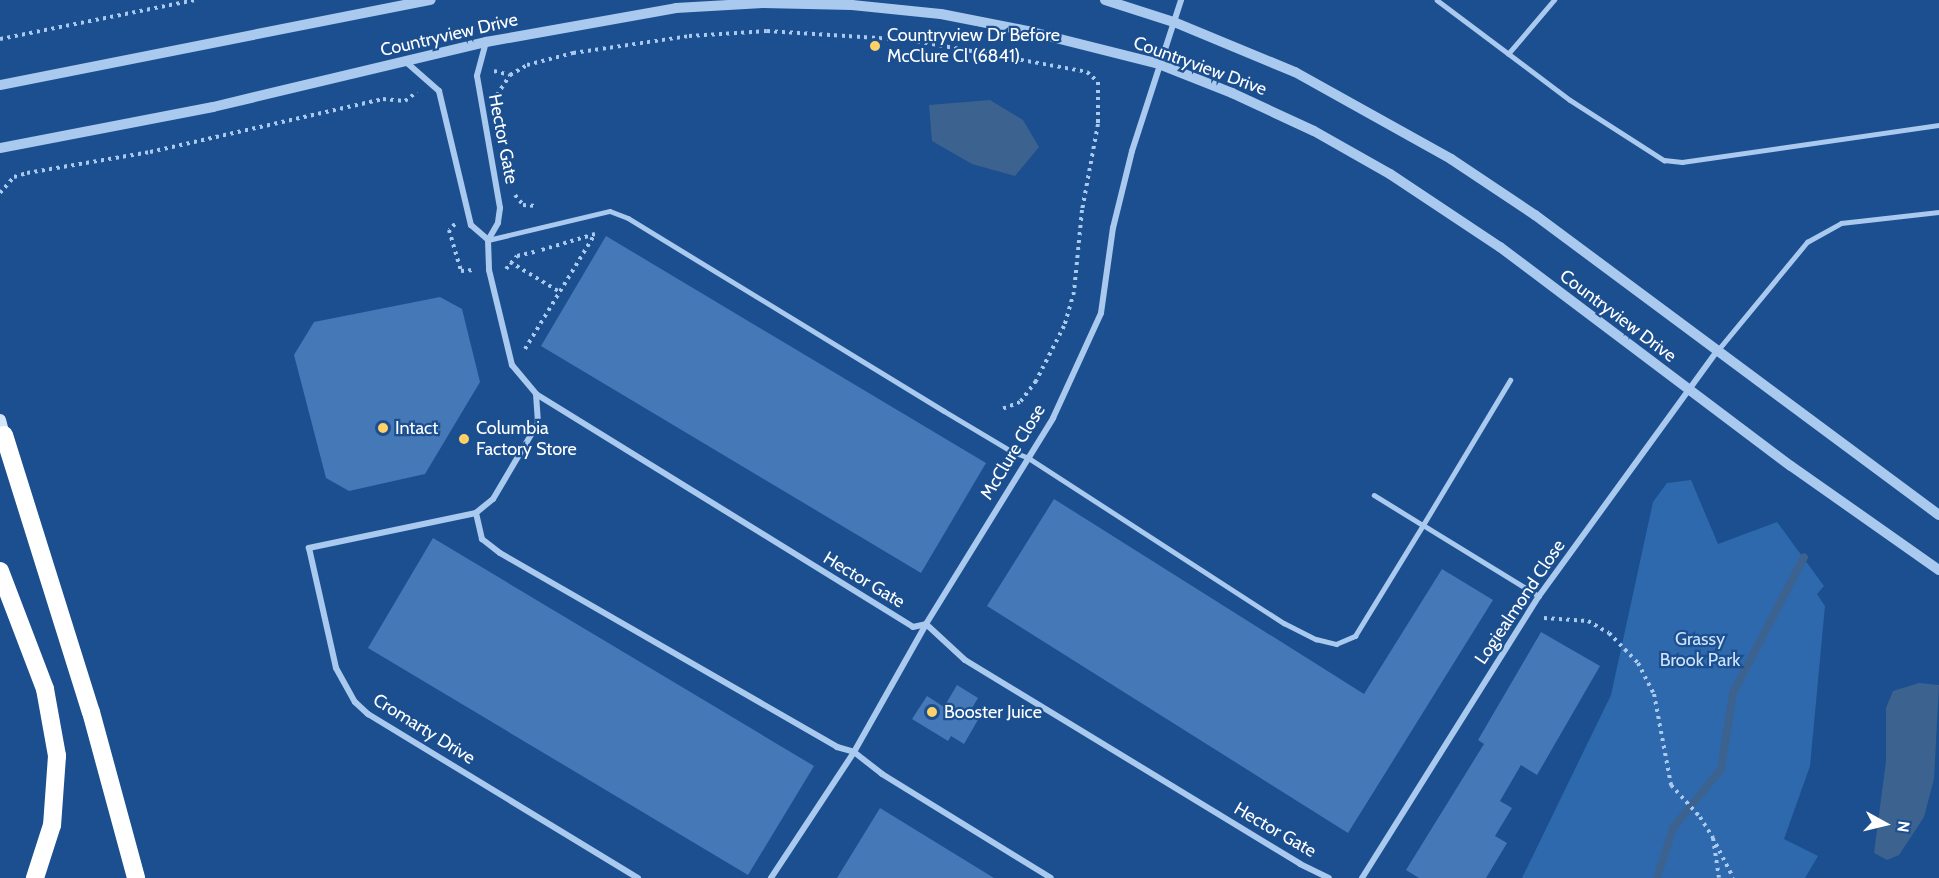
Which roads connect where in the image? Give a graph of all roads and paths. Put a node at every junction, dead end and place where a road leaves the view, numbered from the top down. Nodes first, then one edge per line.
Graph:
1 (195, 0) edge
2 (431, 0) edge
3 (1105, 0) edge
4 (1181, 0) edge
5 (1437, 0) edge
6 (1554, 0) edge
7 (1174, 22) junction
8 (0, 39) edge
9 (486, 42) junction
10 (1508, 54) junction
11 (406, 62) junction
12 (1159, 64) junction
13 (510, 75) junction
14 (477, 76) junction
15 (0, 85) edge
16 (435, 87) junction
17 (495, 104) dead end
18 (1939, 124) edge
19 (0, 148) edge
20 (511, 183) dead end
21 (0, 193) edge
22 (537, 206) dead end
23 (1939, 212) edge
24 (488, 240) junction
25 (538, 251) dead end
26 (510, 262) dead end
27 (508, 269) dead end
28 (510, 280) dead end
29 (560, 292) junction
30 (522, 338) dead end
31 (1716, 352) junction
32 (1510, 380) dead end
33 (1689, 390) junction
34 (536, 394) junction
35 (999, 410) dead end
36 (2, 428) edge
37 (1027, 457) junction
38 (1374, 495) dead end
39 (476, 513) junction
40 (1939, 515) edge
41 (1423, 525) junction
42 (1939, 570) edge
43 (0, 571) edge
44 (1539, 596) junction
45 (1543, 618) dead end
46 (926, 624) junction
47 (854, 752) junction
48 (1713, 838) junction
49 (35, 878) edge
50 (136, 878) edge
51 (639, 878) edge
52 (771, 878) edge
53 (1051, 878) edge
54 (1329, 878) edge
55 (1362, 878) edge
56 (1719, 878) edge
57 (1733, 878) edge

1 - 8 path
2 - 15 street
3 - 7 street, Countryview Drive
4 - 7 street, McClure Close
5 - 10 lane
6 - 10 lane
7 - 12 street, McClure Close
7 - 31 street, Countryview Drive
9 - 11 street, Countryview Drive
9 - 12 street, Countryview Drive
9 - 14 street, Hector Gate
10 - 18 lane
11 - 16 street
11 - 19 street, Countryview Drive
12 - 33 street, Countryview Drive
12 - 37 street, McClure Close
13 - 14 path
13 - 17 path
13 - 35 path
14 - 24 street, Hector Gate
16 - 21 path
16 - 24 street
20 - 22 path
23 - 31 lane
24 - 34 street, Hector Gate
24 - 37 lane
25 - 29 path
26 - 29 path
27 - 28 path
29 - 30 path
31 - 33 street, Logiealmond Close
31 - 40 street, Countryview Drive
32 - 41 lane
33 - 42 street, Countryview Drive
33 - 44 street, Logiealmond Close
34 - 39 street
34 - 46 street, Hector Gate
36 - 50 highway
37 - 41 lane
37 - 46 street, McClure Close
38 - 41 lane
39 - 47 street
39 - 51 street, Cromarty Drive
41 - 44 lane
43 - 49 highway
44 - 55 street, Logiealmond Close
45 - 48 path
46 - 47 street, McClure Close
46 - 54 street, Hector Gate
47 - 52 street, McClure Close
47 - 53 street
48 - 56 path
48 - 57 path

